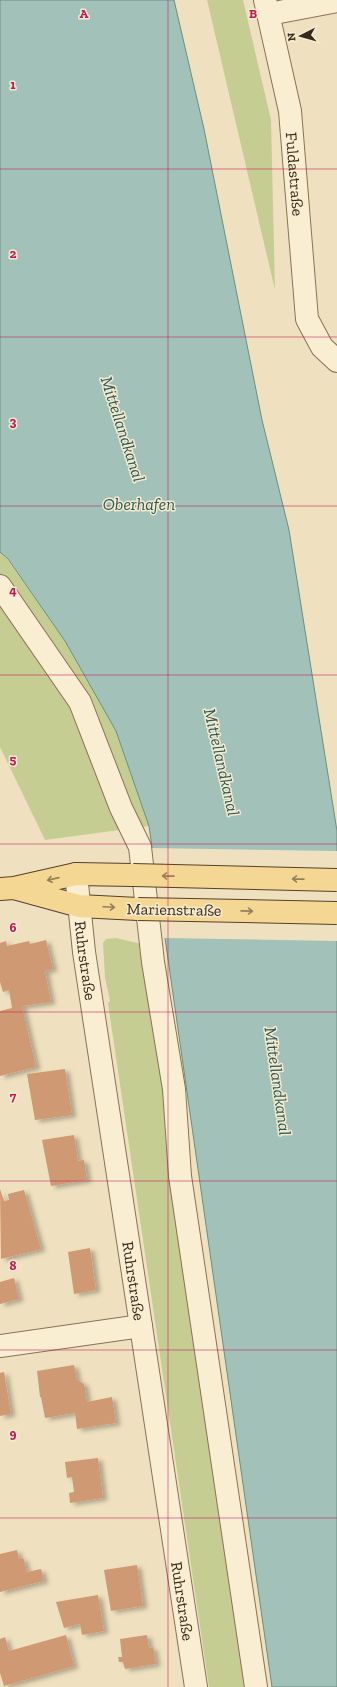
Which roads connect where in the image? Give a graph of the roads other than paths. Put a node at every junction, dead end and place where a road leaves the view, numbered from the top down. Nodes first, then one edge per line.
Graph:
1 (337, 1) edge
2 (267, 7) edge
3 (329, 354) edge
4 (0, 586) edge
5 (76, 874) junction
6 (337, 880) edge
7 (7, 888) edge
8 (79, 906) junction
9 (337, 913) edge
10 (141, 1326) junction
11 (0, 1346) edge
12 (196, 1687) edge
13 (256, 1687) edge

1 - 2 street
2 - 3 street, Fuldastraße
4 - 13 street
6 -> 5 main road, Marienstraße, bridge
5 -> 7 main road, Marienstraße
5 - 8 street, Ruhrstraße
7 - 8 main road, Marienstraße
8 -> 9 main road, Marienstraße, bridge
8 - 10 street, Ruhrstraße
10 - 11 street
10 - 12 street, Ruhrstraße

